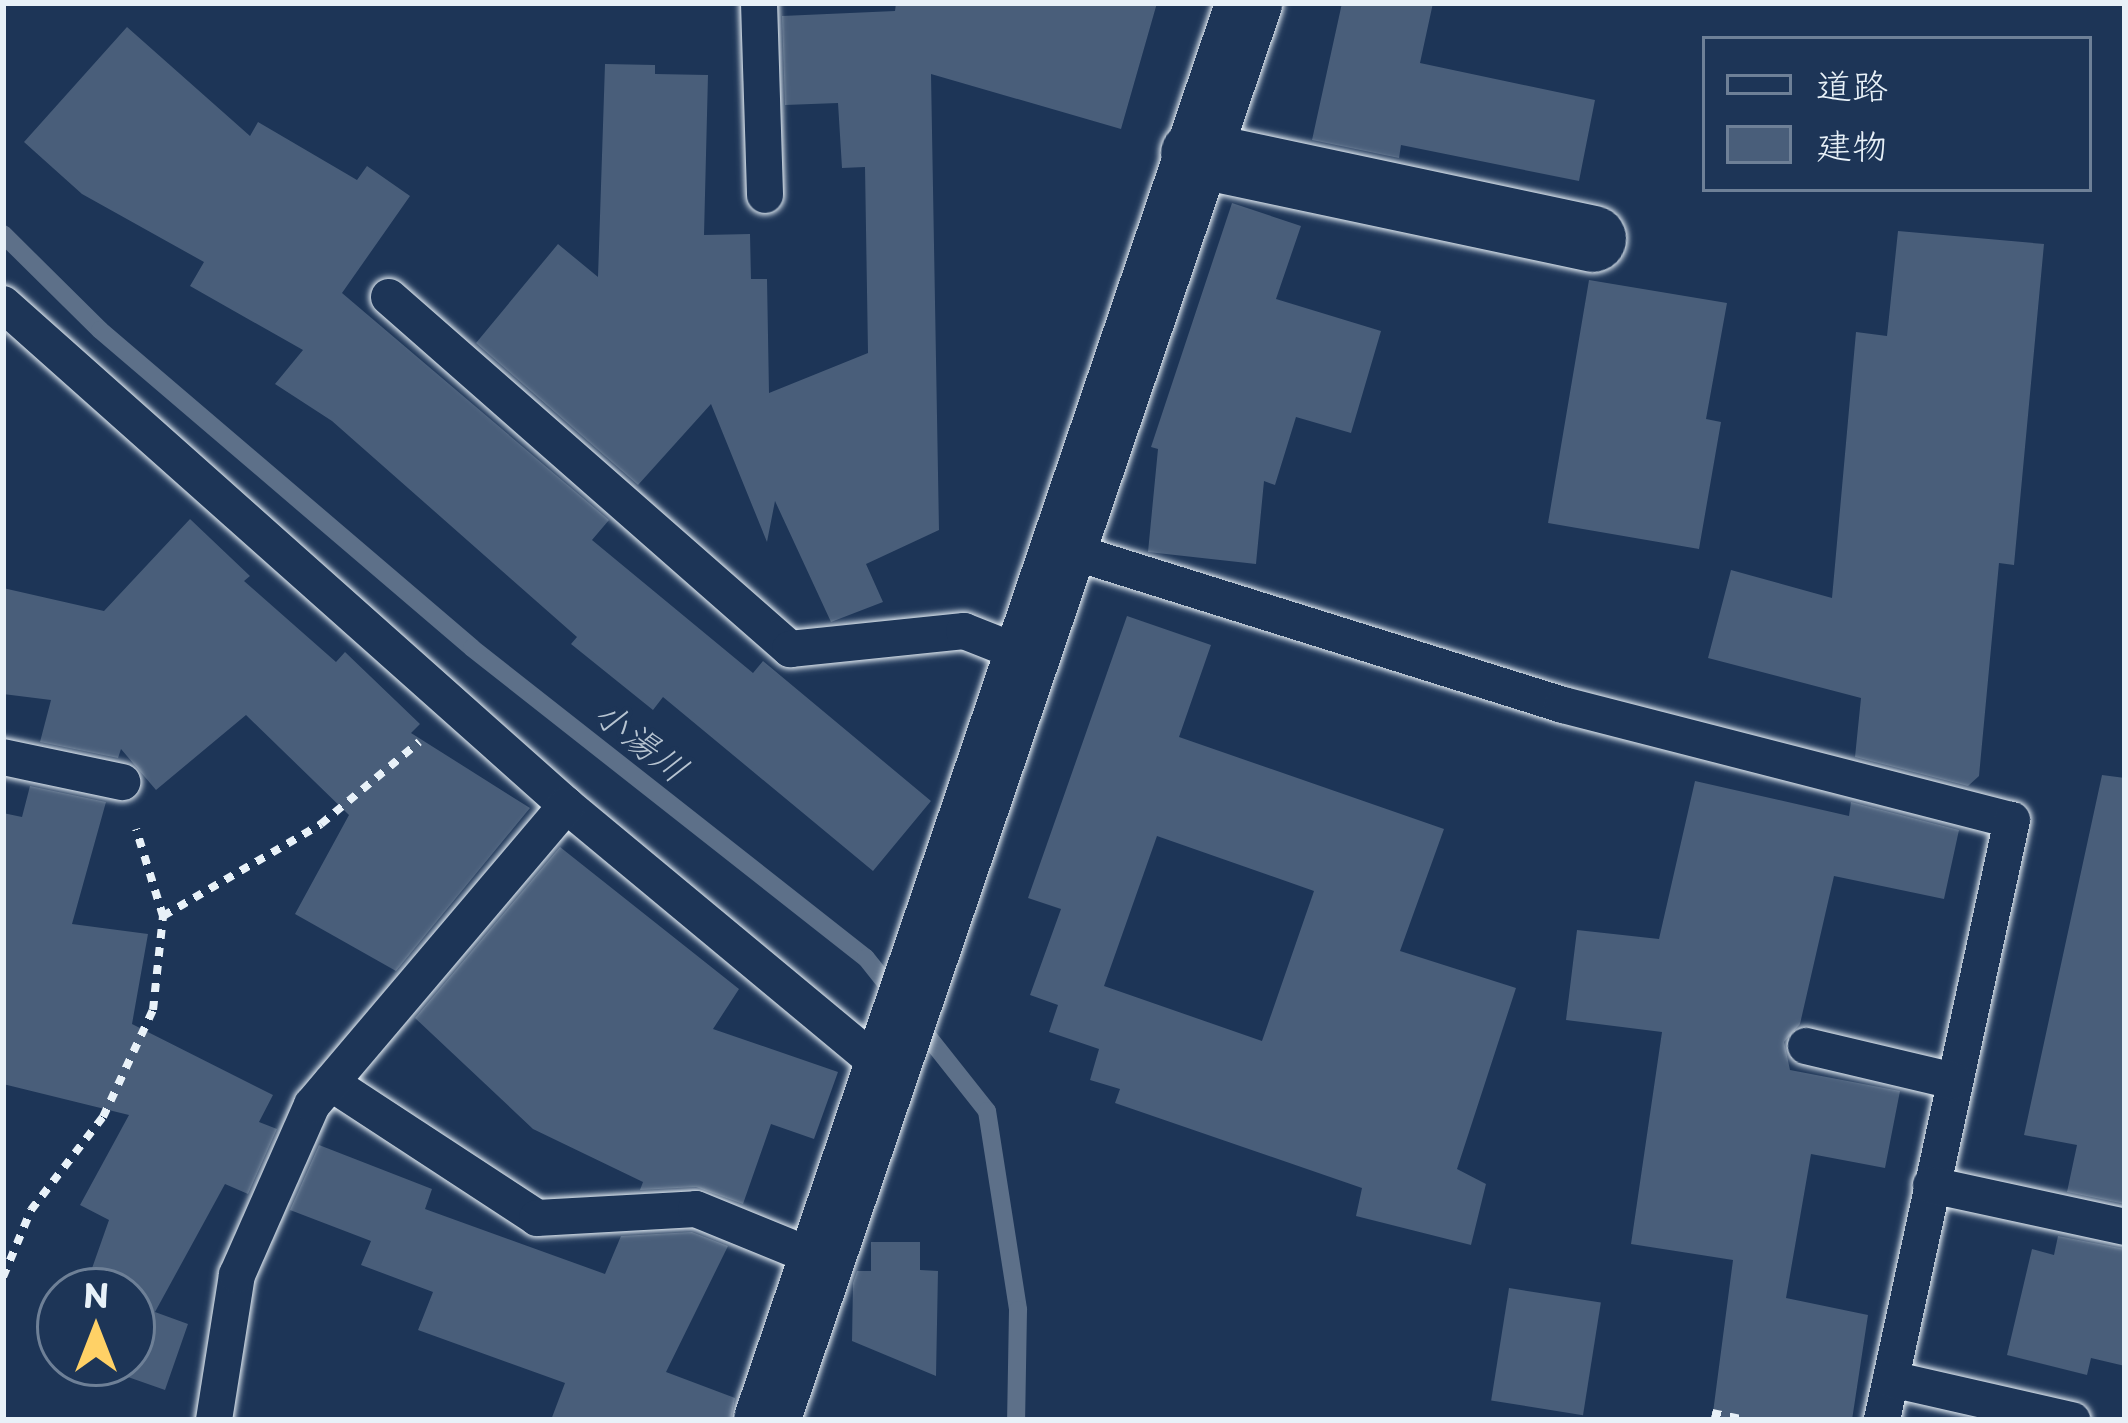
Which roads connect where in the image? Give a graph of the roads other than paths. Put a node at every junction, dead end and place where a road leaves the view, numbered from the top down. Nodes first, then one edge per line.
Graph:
1 (759, 3) edge
2 (1249, 3) edge
3 (1194, 154) junction
4 (765, 195) dead end
5 (1593, 239) dead end
6 (389, 297) dead end
7 (3, 304) edge
8 (1064, 549) junction
9 (1025, 655) junction
10 (3, 757) edge
11 (122, 782) road end
12 (566, 805) junction
13 (1806, 1046) dead end
14 (887, 1061) junction
15 (1954, 1081) junction
16 (331, 1083) junction
17 (1931, 1186) junction
18 (2125, 1227) edge
19 (820, 1260) junction
20 (1891, 1379) junction
21 (214, 1420) edge
22 (767, 1420) edge
23 (1882, 1420) edge
24 (2072, 1420) edge

1 - 4 lane
2 - 3 street
3 - 5 street
3 - 8 street
6 - 9 lane
7 - 12 lane
8 - 9 street
8 - 15 lane
9 - 14 street
10 - 11 lane
12 - 14 lane
12 - 16 lane
13 - 15 lane
14 - 19 street
15 - 17 lane
16 - 19 lane
16 - 21 lane
17 - 18 lane
17 - 20 lane
19 - 22 street
20 - 23 lane
20 - 24 lane

